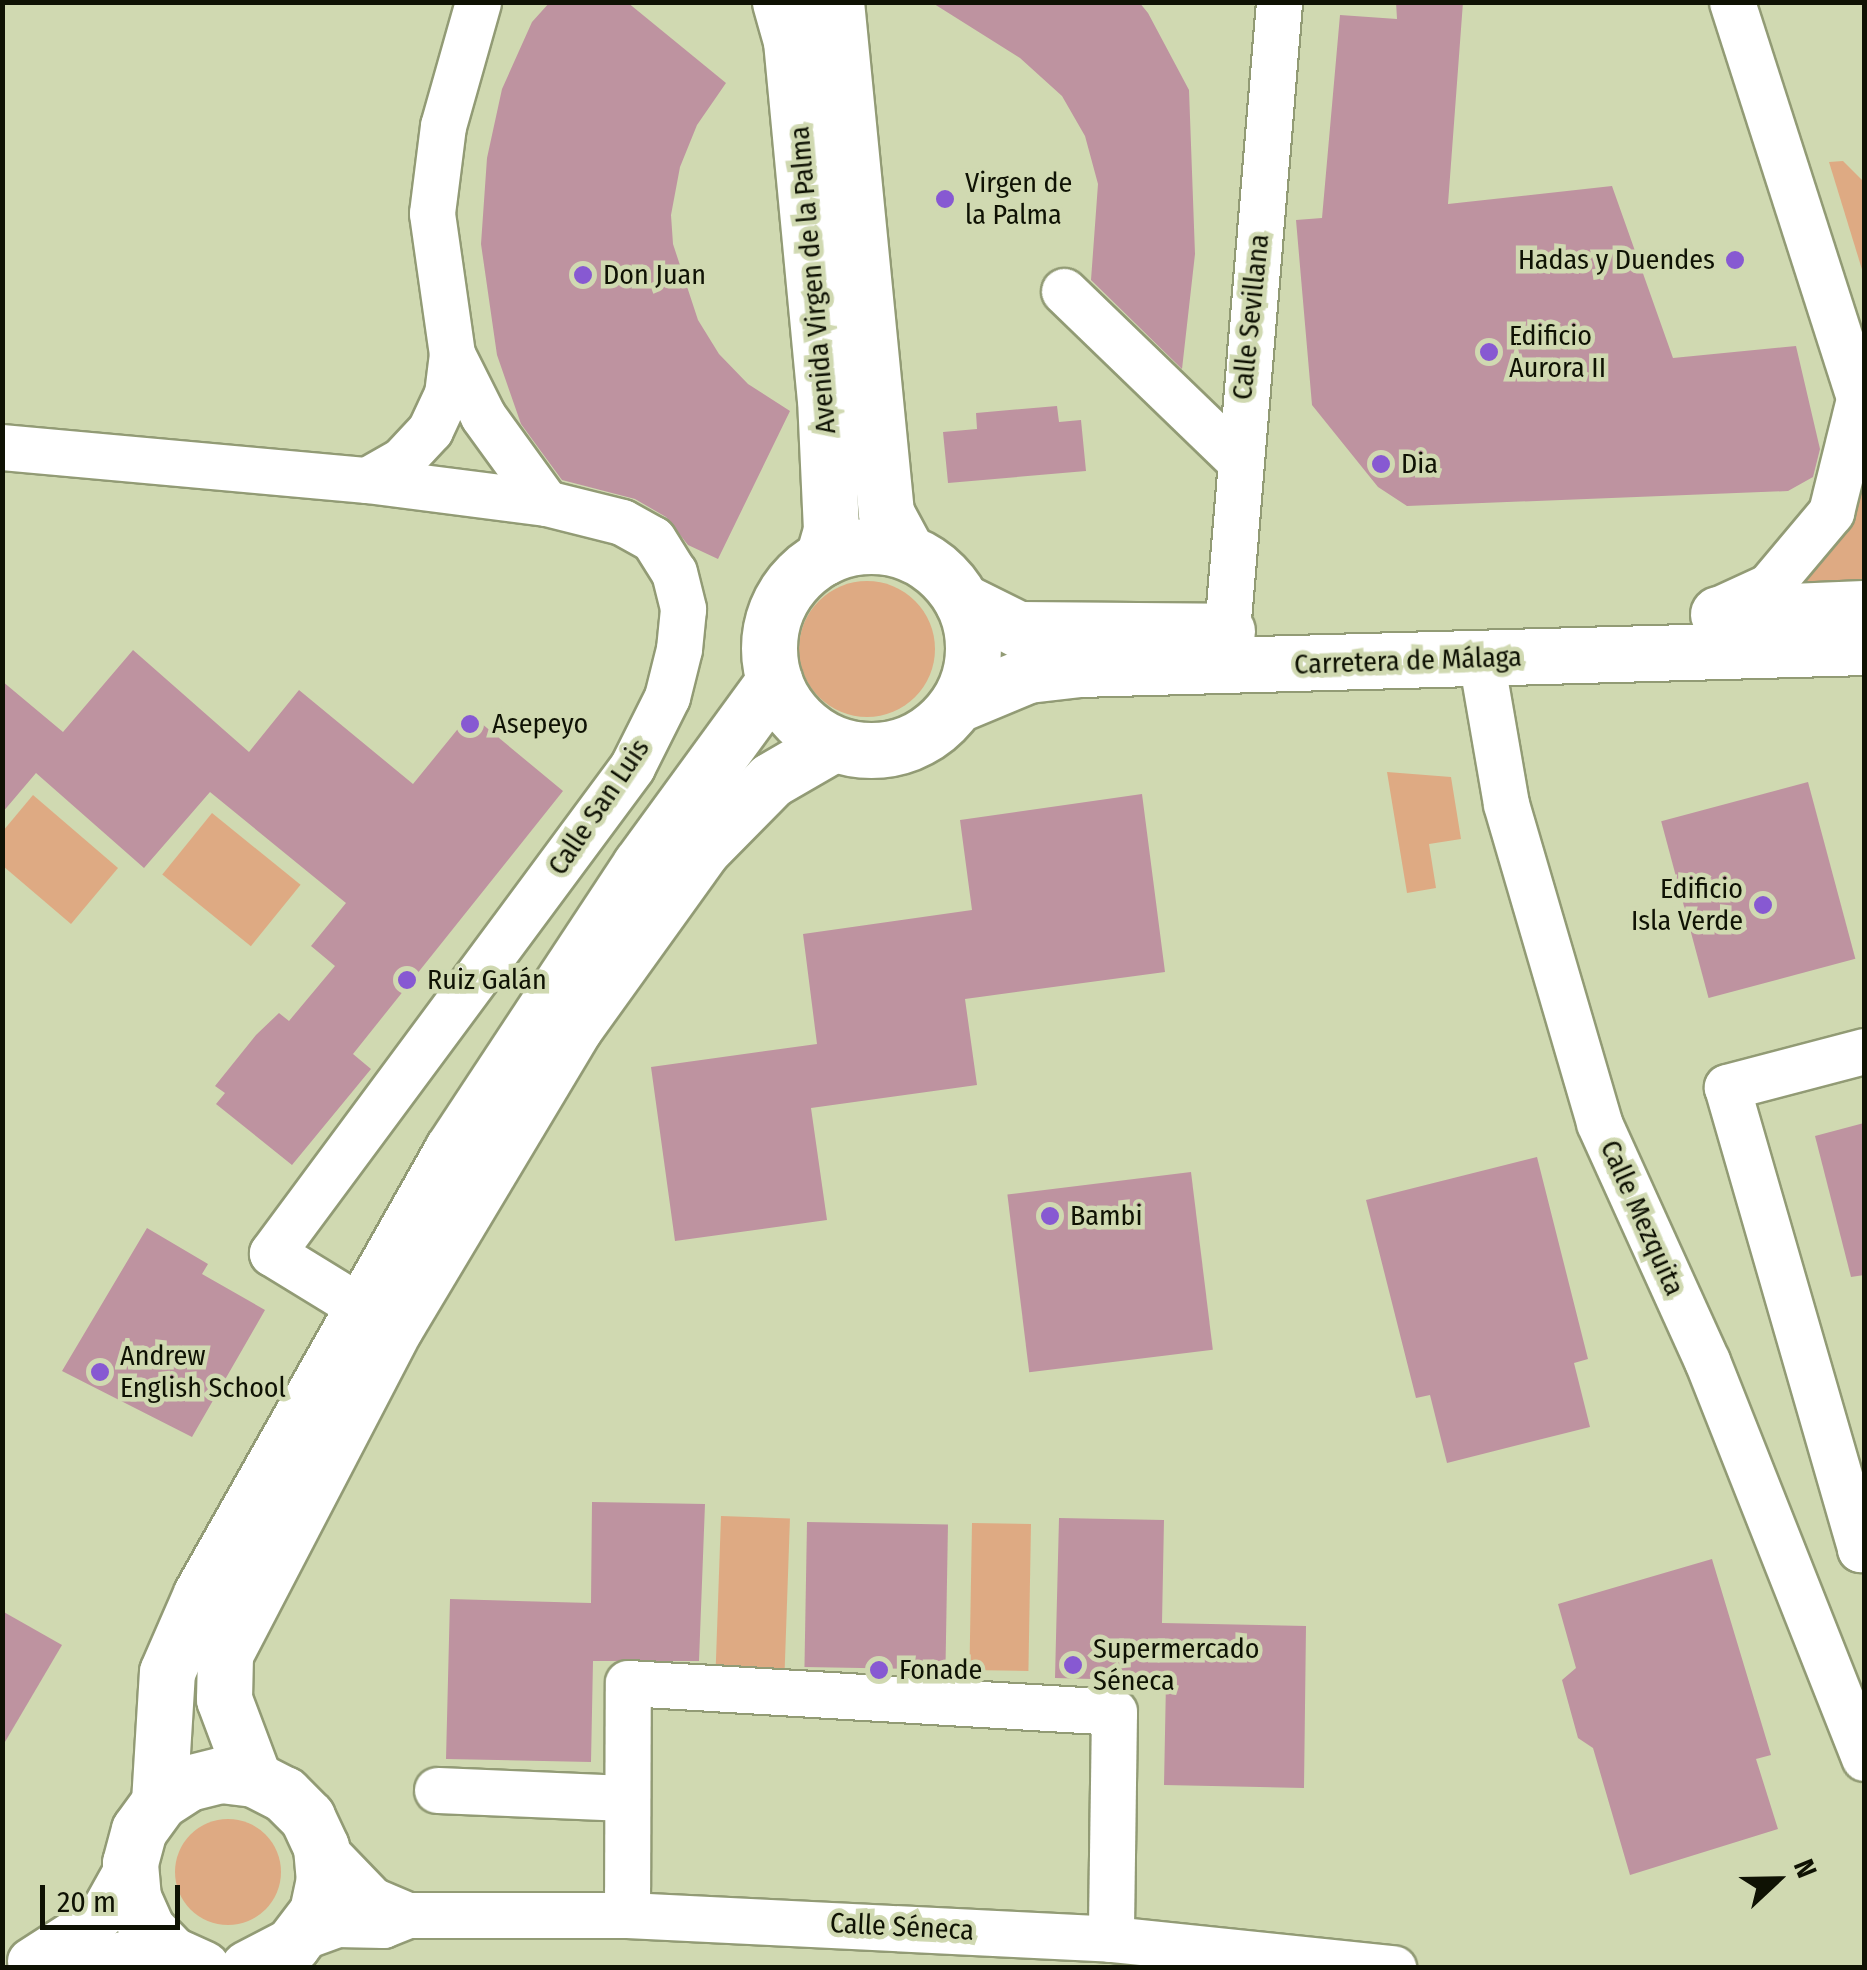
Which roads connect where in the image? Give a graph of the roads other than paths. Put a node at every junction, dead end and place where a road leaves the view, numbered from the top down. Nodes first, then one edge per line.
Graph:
1 (478, 2) edge
2 (780, 2) edge
3 (836, 2) edge
4 (1280, 2) edge
5 (1732, 2) edge
6 (1064, 291) dead end
7 (452, 354) junction
8 (1863, 407) edge
9 (2, 447) edge
10 (1238, 460) junction
11 (367, 480) junction
12 (546, 503) junction
13 (907, 552) junction
14 (823, 558) junction
15 (962, 601) junction
16 (1864, 608) edge
17 (1706, 615) junction
18 (1227, 631) junction
19 (1864, 648) edge
20 (1482, 659) junction
21 (774, 681) junction
22 (958, 704) junction
23 (834, 744) junction
24 (1864, 1051) edge
25 (360, 1307) junction
26 (1864, 1548) edge
27 (1864, 1758) edge
28 (254, 1779) junction
29 (437, 1790) dead end
30 (627, 1798) junction
31 (159, 1802) junction
32 (321, 1847) junction
33 (130, 1863) junction
34 (626, 1915) junction
35 (408, 1916) junction
36 (1112, 1939) junction
37 (282, 1954) edge
38 (188, 1962) edge
39 (38, 1966) edge
40 (1367, 1966) edge

1 - 7 street
2 - 14 main road, Avenida Virgen de la Palma
3 - 13 main road, Avenida Virgen de la Palma
4 - 10 street, Calle Sevillana
5 - 8 street
6 - 10 street
7 - 11 street
7 - 12 street
8 - 17 street
9 - 11 street, Calle San Luis
10 - 18 street, Calle Sevillana
11 - 12 street, Calle San Luis
12 - 25 street, Calle San Luis
13 - 14 main road
13 - 15 main road
14 - 21 main road
15 - 18 main road, Carretera de Málaga
15 - 22 main road
16 - 17 main road, Carretera de Málaga
17 - 18 main road, Carretera de Málaga
19 - 20 main road, Carretera de Málaga
20 - 22 main road, Carretera de Málaga
20 - 27 street, Calle Mezquita
21 - 23 main road
21 - 25 main road
22 - 23 main road
23 - 28 main road
24 - 26 street
25 - 31 main road
28 - 31 main road
28 - 32 main road
29 - 30 street
30 - 34 street
30 - 36 street
31 - 33 main road
32 - 35 street, Calle Séneca
32 - 37 main road
33 - 38 main road
33 - 39 street
34 - 35 street, Calle Séneca
34 - 36 street, Calle Séneca
35 - 37 street, Calle Séneca
36 - 40 street, Calle Séneca
38 - 39 street

